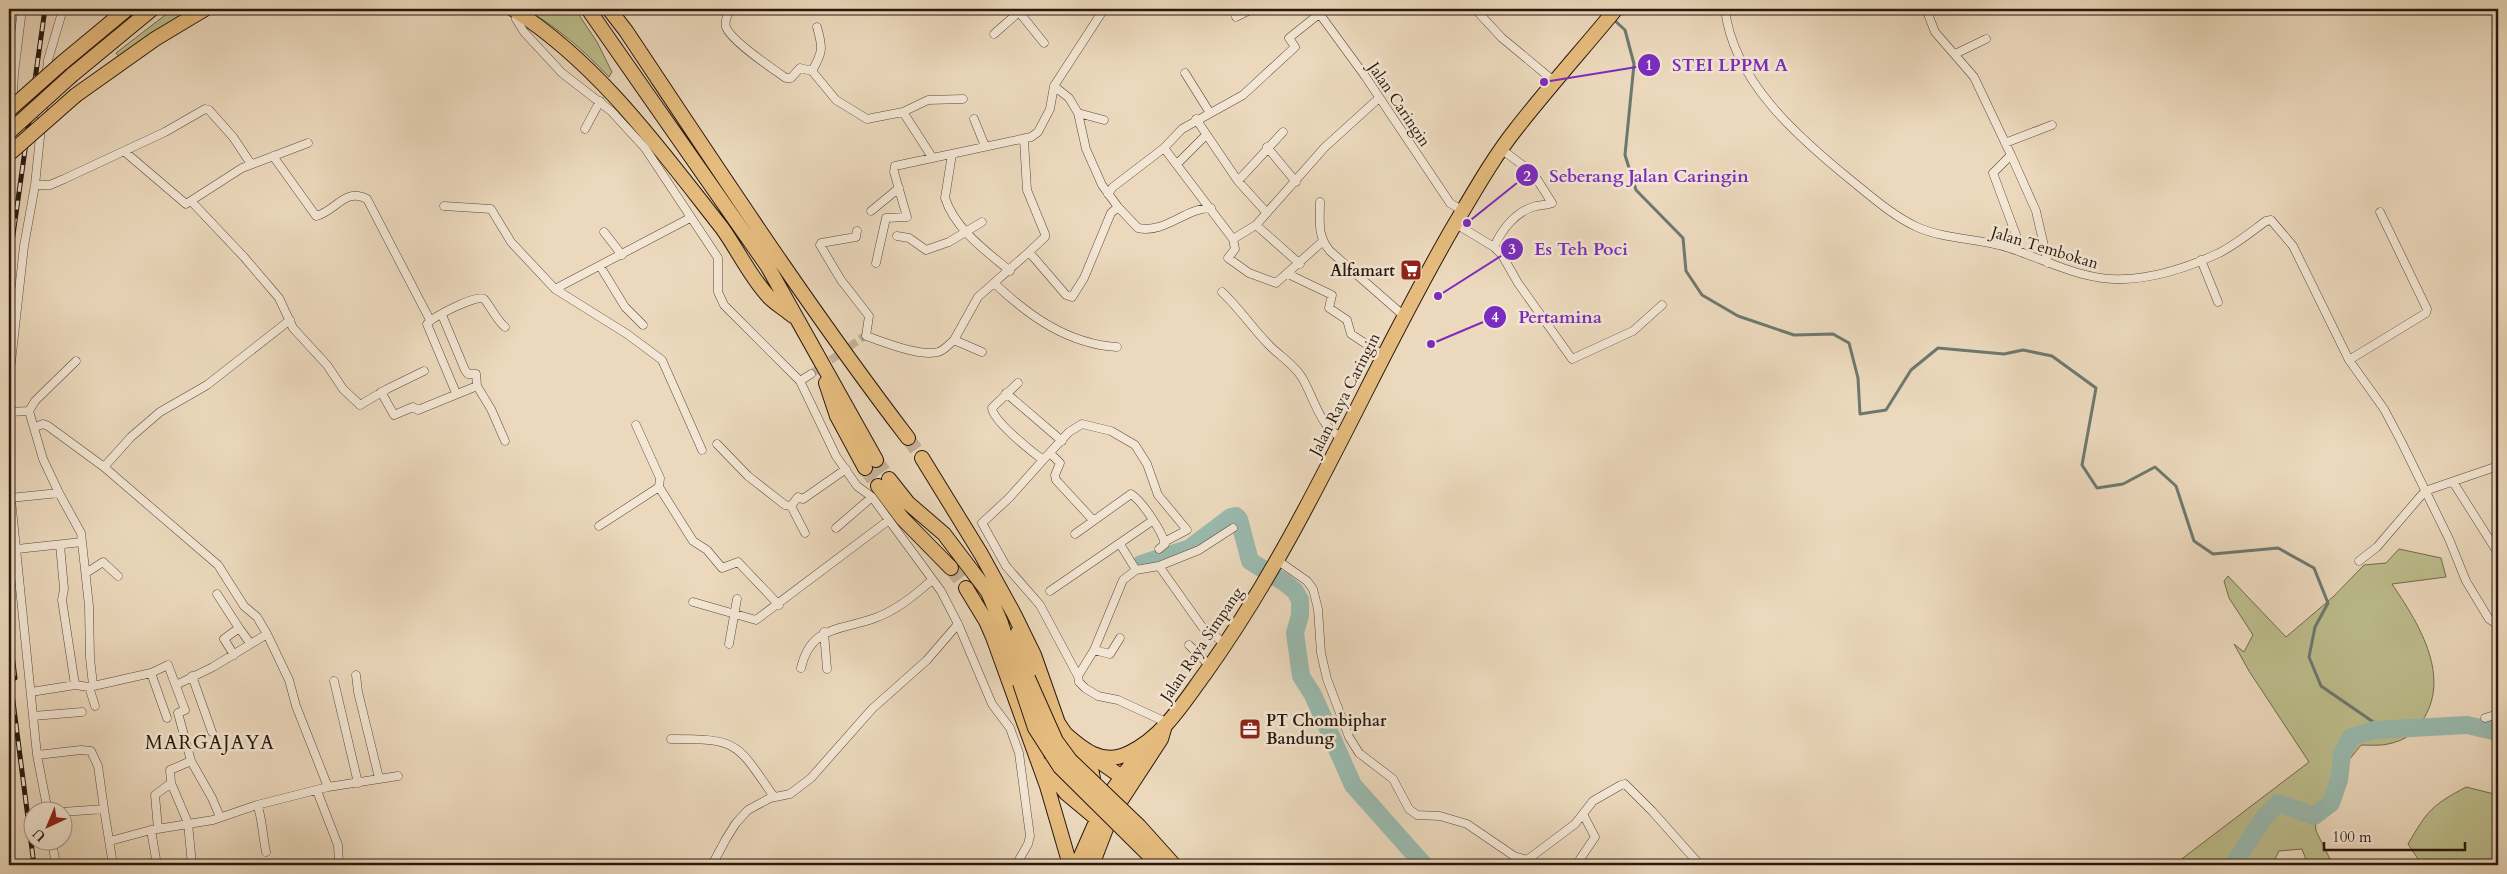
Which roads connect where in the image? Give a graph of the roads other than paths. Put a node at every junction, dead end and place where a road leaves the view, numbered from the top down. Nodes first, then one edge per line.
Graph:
1 (22, 9) edge
2 (63, 9) edge
3 (128, 9) edge
4 (152, 9) edge
5 (205, 9) edge
6 (588, 9) edge
7 (609, 9) edge
8 (618, 9) edge
9 (730, 9) edge
10 (1104, 9) edge
11 (1252, 9) edge
12 (1475, 9) edge
13 (1616, 9) edge
14 (1725, 9) edge
15 (1926, 9) edge
16 (1021, 10) edge
17 (1317, 11) edge
18 (515, 14) edge
19 (1236, 17) dead end
20 (817, 27) dead end
21 (626, 31) junction
22 (994, 34) dead end
23 (1986, 39) dead end
24 (1044, 43) dead end
25 (1955, 54) junction
26 (11, 71) edge
27 (812, 71) junction
28 (1185, 73) dead end
29 (1555, 82) junction
30 (1054, 86) junction
31 (1379, 98) junction
32 (963, 99) dead end
33 (600, 101) junction
34 (9, 110) edge
35 (903, 112) junction
36 (1078, 113) junction
37 (1210, 113) junction
38 (974, 119) dead end
39 (1196, 119) junction
40 (1104, 120) dead end
41 (9, 123) edge
42 (2052, 125) dead end
43 (585, 129) dead end
44 (9, 132) edge
45 (1283, 132) dead end
46 (1206, 135) junction
47 (1024, 140) junction
48 (308, 143) dead end
49 (2005, 143) junction
50 (986, 146) junction
51 (1267, 147) junction
52 (1164, 148) junction
53 (1502, 149) junction
54 (124, 152) junction
55 (9, 154) edge
56 (952, 154) junction
57 (2011, 155) junction
58 (273, 156) junction
59 (932, 157) junction
60 (251, 164) junction
61 (1177, 164) junction
62 (1238, 181) junction
63 (1296, 182) junction
64 (35, 184) junction
65 (899, 188) junction
66 (1108, 194) junction
67 (191, 201) junction
68 (1320, 202) dead end
69 (444, 206) dead end
70 (1118, 207) junction
71 (1211, 208) junction
72 (871, 211) dead end
73 (1463, 211) junction
74 (2380, 212) dead end
75 (1267, 213) junction
76 (690, 218) junction
77 (982, 222) dead end
78 (1456, 224) junction
79 (1256, 225) junction
80 (964, 231) junction
81 (604, 232) dead end
82 (856, 234) dead end
83 (897, 236) dead end
84 (1233, 239) junction
85 (1322, 242) junction
86 (2018, 246) junction
87 (1494, 247) junction
88 (1029, 252) junction
89 (622, 255) junction
90 (2201, 260) junction
91 (876, 263) dead end
92 (2048, 263) junction
93 (1300, 264) junction
94 (600, 266) junction
95 (1010, 271) junction
96 (1288, 274) junction
97 (994, 283) junction
98 (555, 289) junction
99 (1222, 292) dead end
100 (2218, 302) dead end
101 (1662, 304) dead end
102 (442, 315) junction
103 (1404, 316) junction
104 (290, 320) junction
105 (430, 320) junction
106 (800, 321) junction
107 (643, 325) dead end
108 (504, 328) dead end
109 (954, 340) junction
110 (1117, 347) dead end
111 (982, 352) dead end
112 (1384, 356) junction
113 (2349, 360) junction
114 (76, 361) dead end
115 (424, 371) dead end
116 (810, 374) tunnel mouth
117 (9, 380) edge
118 (800, 381) junction
119 (1018, 383) dead end
120 (477, 386) junction
121 (381, 392) junction
122 (1006, 393) junction
123 (456, 394) junction
124 (28, 411) junction
125 (9, 412) edge
126 (636, 426) dead end
127 (35, 427) junction
128 (908, 438) tunnel mouth
129 (1343, 438) junction
130 (505, 441) dead end
131 (1062, 441) junction
132 (717, 444) dead end
133 (702, 450) dead end
134 (1050, 453) junction
135 (922, 458) tunnel mouth
136 (1042, 460) junction
137 (871, 464) tunnel mouth
138 (2498, 466) edge
139 (104, 467) junction
140 (846, 469) junction
141 (9, 480) edge
142 (2453, 482) junction
143 (659, 487) junction
144 (879, 488) junction
145 (2426, 491) junction
146 (59, 493) junction
147 (10, 498) junction
148 (791, 506) junction
149 (1092, 519) junction
150 (889, 520) junction
151 (1152, 521) junction
152 (599, 526) dead end
153 (836, 528) dead end
154 (1233, 528) dead end
155 (805, 533) dead end
156 (1075, 534) dead end
157 (82, 542) junction
158 (1164, 542) junction
159 (1120, 544) junction
160 (60, 545) junction
161 (16, 549) junction
162 (1159, 550) dead end
163 (2498, 553) edge
164 (2359, 561) dead end
165 (1276, 563) junction
166 (1159, 566) junction
167 (951, 568) tunnel mouth
168 (1136, 570) junction
169 (86, 573) junction
170 (118, 576) dead end
171 (932, 580) junction
172 (1264, 581) joint
173 (966, 588) tunnel mouth
174 (1050, 591) dead end
175 (217, 594) dead end
176 (736, 599) dead end
177 (693, 602) dead end
178 (779, 605) junction
179 (1014, 614) junction
180 (735, 616) junction
181 (958, 624) junction
182 (2498, 625) edge
183 (239, 628) junction
184 (824, 632) junction
185 (267, 634) junction
186 (1120, 638) dead end
187 (250, 643) junction
188 (729, 644) dead end
189 (1190, 645) dead end
190 (1225, 645) junction
191 (1094, 650) junction
192 (234, 655) junction
193 (1210, 666) junction
194 (801, 668) dead end
195 (827, 668) dead end
196 (152, 673) junction
197 (356, 675) dead end
198 (192, 676) junction
199 (1078, 676) junction
200 (1024, 680) junction
201 (334, 681) dead end
202 (75, 685) junction
203 (176, 685) junction
204 (91, 686) junction
205 (31, 692) junction
206 (95, 706) dead end
207 (82, 712) dead end
208 (2498, 714) edge
209 (33, 716) junction
210 (167, 718) dead end
211 (2486, 718) dead end
212 (1167, 724) junction
213 (1061, 730) junction
214 (212, 732) dead end
215 (1156, 738) junction
216 (671, 739) dead end
217 (1031, 742) junction
218 (1085, 750) junction
219 (37, 755) junction
220 (191, 761) junction
221 (398, 776) dead end
222 (379, 778) junction
223 (1126, 781) junction
224 (172, 783) junction
225 (358, 783) junction
226 (328, 787) junction
227 (317, 791) junction
228 (1066, 793) junction
229 (774, 797) junction
230 (46, 802) edge
231 (257, 805) junction
232 (104, 809) junction
233 (72, 811) edge
234 (1583, 814) junction
235 (220, 817) junction
236 (1101, 822) junction
237 (188, 823) junction
238 (154, 829) junction
239 (110, 842) junction
240 (54, 852) edge
241 (266, 852) dead end
242 (1580, 859) dead end
243 (1530, 863) edge
244 (56, 865) edge
245 (113, 865) edge
246 (157, 865) edge
247 (192, 865) edge
248 (339, 865) edge
249 (712, 865) edge
250 (1016, 865) edge
251 (1070, 865) edge
252 (1077, 865) edge
253 (1092, 865) edge
254 (1159, 865) edge
255 (1174, 865) edge
256 (1700, 865) edge

1 - 26 street
2 - 64 street
3 - 34 highway, bridge
4 - 44 highway, bridge
5 - 55 highway, bridge
6 - 106 highway
7 - 21 highway
8 - 21 highway
9 - 27 street
10 - 30 street
11 - 19 street
12 - 29 street
13 - 29 highway, Jalan Raya Caringin
14 - 86 street, Jalan Tembokan
15 - 25 street
16 - 22 street
16 - 24 street
17 - 31 street, Jalan Caringin
17 - 37 street
18 - 33 street
18 - 106 highway
20 - 27 street
21 - 128 highway
23 - 25 street
25 - 49 street
26 - 41 street
27 - 35 street
28 - 37 street
29 - 53 highway, Jalan Raya Caringin
30 - 36 street
30 - 47 street
31 - 63 street
31 - 73 street, Jalan Caringin
32 - 35 street
33 - 43 street
33 - 76 street
35 - 59 street
36 - 40 street
36 - 66 street
37 - 39 street
38 - 50 street
39 - 46 street
39 - 52 street
42 - 49 street
45 - 51 street
46 - 61 street
46 - 62 street
47 - 50 street
47 - 88 street
48 - 58 street
49 - 57 street
50 - 56 street
51 - 62 street
51 - 63 street
52 - 61 street
52 - 66 street
53 - 73 highway, Jalan Raya Caringin
53 - 87 street
54 - 60 street
54 - 64 street
54 - 67 street
56 - 59 street
56 - 80 street
57 - 86 street
57 - 92 street
58 - 60 street
58 - 105 street
59 - 65 street
60 - 67 street
61 - 71 street
62 - 75 street
63 - 75 street
64 - 117 street
65 - 72 street
65 - 91 street
66 - 70 street
67 - 104 street
68 - 85 street
69 - 98 street
70 - 71 street
70 - 88 street
71 - 84 street
73 - 78 highway, Jalan Raya Caringin
74 - 113 street
75 - 79 street
76 - 89 street
76 - 118 street
77 - 80 street
78 - 87 street
78 - 103 highway, Jalan Raya Caringin
79 - 84 street
79 - 93 street
80 - 83 street
80 - 95 street
81 - 89 street
82 - 109 street
84 - 96 street
85 - 93 street
85 - 103 street
86 - 92 street, Jalan Tembokan
87 - 101 street
88 - 95 street
89 - 94 street
90 - 92 street, Jalan Tembokan
90 - 100 street
90 - 113 street, Jalan Tembokan
93 - 96 street
94 - 98 street
94 - 107 street
95 - 97 street
96 - 112 street
97 - 109 street
97 - 110 street
98 - 133 street
99 - 129 street
102 - 105 street
102 - 108 street
102 - 120 street
103 - 112 highway, Jalan Raya Caringin
104 - 121 street
104 - 139 street
105 - 123 street
106 - 137 highway
109 - 111 street
112 - 129 highway, Jalan Raya Caringin
113 - 145 street, Jalan Tembokan
114 - 124 street
115 - 121 street
116 - 118 street
118 - 140 street
119 - 122 street
120 - 123 street
120 - 130 street
121 - 123 street
122 - 131 street
122 - 136 street
124 - 125 street
124 - 127 street
126 - 143 street
127 - 139 street
127 - 146 street
129 - 165 highway, Jalan Raya Caringin
131 - 134 street
131 - 158 street
132 - 148 street
134 - 136 street
134 - 149 street
135 - 179 highway
136 - 199 street
138 - 142 street
139 - 185 street
140 - 144 street
140 - 148 street
141 - 147 street
142 - 145 street
142 - 163 street
143 - 152 street
143 - 178 street
144 - 150 street
144 - 153 street
144 - 167 highway
144 - 200 highway
145 - 164 street
145 - 182 street, Jalan Tembokan
146 - 147 street
146 - 157 street
147 - 161 street
148 - 155 street
149 - 151 street
149 - 156 street
150 - 171 street
150 - 178 street
151 - 158 street
151 - 159 street
154 - 166 street
157 - 160 street
157 - 169 street
158 - 162 street
159 - 168 street
159 - 174 street
160 - 161 street
160 - 202 street
161 - 205 street
165 - 172 highway, Jalan Raya Caringin
165 - 243 street
166 - 168 street
166 - 190 street
168 - 191 street
169 - 170 street
169 - 204 street
171 - 181 street
171 - 184 street
172 - 190 highway, Jalan Raya Simpang
173 - 217 highway
175 - 183 street
176 - 180 street
177 - 180 street
178 - 180 street
179 - 200 highway
179 - 213 highway
180 - 188 street
181 - 229 street
181 - 250 street
183 - 187 street
183 - 192 street
184 - 194 street
184 - 195 street
185 - 187 street
185 - 226 street
186 - 191 street
187 - 192 street
189 - 193 street
190 - 193 highway, Jalan Raya Simpang
191 - 199 street
192 - 198 street
193 - 212 highway, Jalan Raya Simpang
196 - 203 street
196 - 204 street
196 - 210 street
197 - 222 street
198 - 203 street
198 - 214 street
199 - 212 street
200 - 254 highway, bridge
200 - 255 highway, bridge
201 - 225 street
202 - 204 street
202 - 205 street
203 - 220 street
204 - 206 street
205 - 209 street
207 - 209 street
208 - 211 street
209 - 219 street
212 - 215 highway, Jalan Raya Simpang
213 - 218 highway
213 - 228 highway
215 - 218 highway
215 - 223 highway, Jalan Raya Simpang
216 - 229 street
217 - 228 highway
217 - 251 highway
218 - 223 highway
219 - 230 street
219 - 232 street
220 - 224 street
220 - 235 street
221 - 222 street
222 - 225 street
223 - 236 highway, Jalan Raya Simpang
224 - 237 street
224 - 238 street
225 - 226 street
226 - 227 street
227 - 231 street
227 - 248 street
228 - 236 highway
229 - 249 street
231 - 235 street
231 - 241 street
232 - 233 street
232 - 239 street
234 - 242 street
234 - 243 street
234 - 256 street
235 - 237 street
236 - 252 highway
236 - 253 highway
237 - 238 street
237 - 247 street
238 - 239 street
238 - 246 street
239 - 245 street
240 - 244 street

